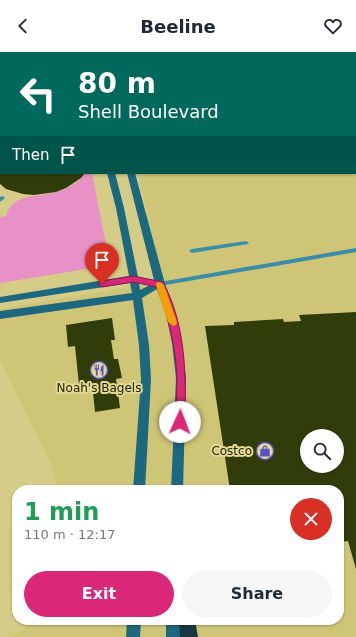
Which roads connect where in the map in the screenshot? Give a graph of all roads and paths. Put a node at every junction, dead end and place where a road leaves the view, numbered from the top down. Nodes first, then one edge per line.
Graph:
1 (111, 174) edge
2 (131, 174) edge
3 (246, 243) dead end
4 (356, 250) edge
5 (192, 251) dead end
6 (133, 279) junction
7 (160, 284) junction
8 (137, 296) junction
9 (0, 300) edge
10 (0, 315) edge
11 (139, 485) edge
12 (177, 485) edge
13 (134, 625) edge
14 (173, 625) edge
15 (188, 625) edge
16 (133, 637) edge
17 (173, 637) edge
18 (189, 637) edge

1 - 6 main road
2 - 7 main road
3 - 5 lane
4 - 7 lane
6 - 7 main road
6 - 8 main road
6 - 9 main road
7 - 8 main road
7 - 12 main road
8 - 10 main road
8 - 11 main road
13 - 16 main road
14 - 17 main road
15 - 18 highway

